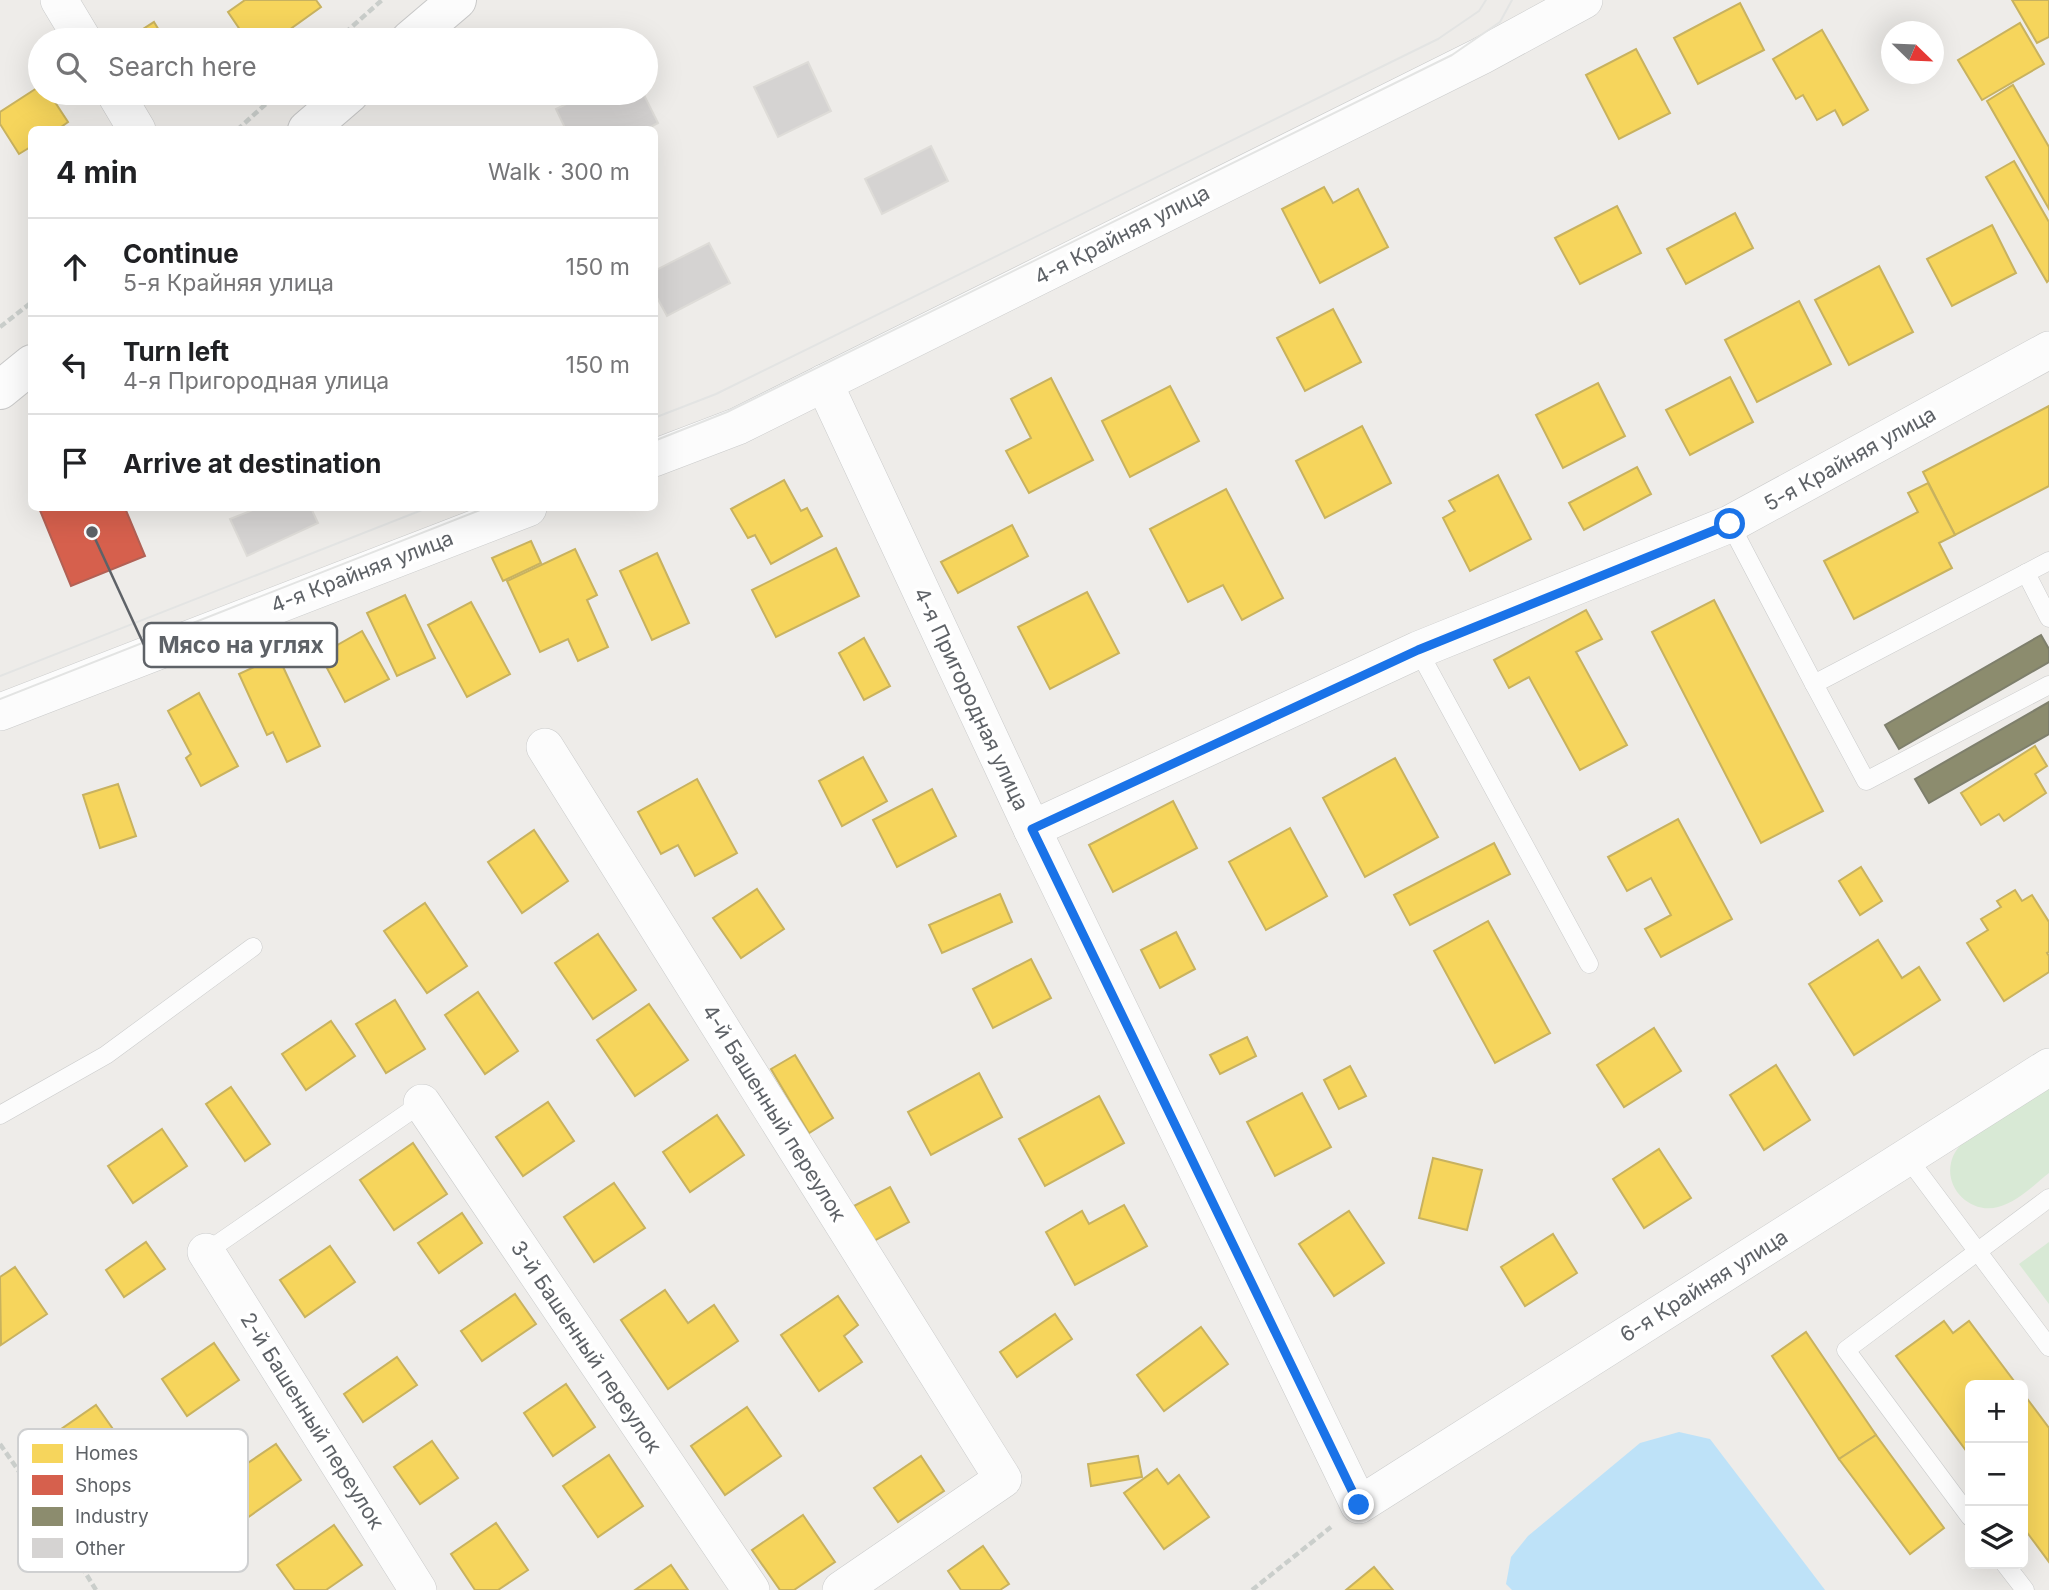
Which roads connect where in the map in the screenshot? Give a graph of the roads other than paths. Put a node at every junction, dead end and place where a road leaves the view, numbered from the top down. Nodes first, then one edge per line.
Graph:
1 (59, 0) edge
2 (457, 0) edge
3 (1584, 0) edge
4 (76, 28) edge
5 (424, 28) edge
6 (122, 105) edge
7 (336, 105) edge
8 (135, 126) edge
9 (312, 126) edge
10 (2049, 350) edge
11 (28, 367) edge
12 (824, 383) junction
13 (0, 390) edge
14 (658, 456) edge
15 (520, 511) edge
16 (1730, 524) junction
17 (2049, 561) edge
18 (2026, 573) junction
19 (2049, 618) edge
20 (1418, 650) junction
21 (1814, 684) junction
22 (2049, 685) edge
23 (0, 712) edge
24 (545, 747) dead end
25 (1032, 829) junction
26 (253, 947) dead end
27 (1589, 964) dead end
28 (2049, 1067) edge
29 (422, 1103) joint
30 (0, 1115) edge
31 (1908, 1157) junction
32 (2049, 1198) edge
33 (1978, 1251) junction
34 (206, 1252) joint
35 (2049, 1347) edge
36 (1359, 1505) joint
37 (1965, 1510) edge
38 (2009, 1569) edge
39 (418, 1590) edge
40 (751, 1590) edge
41 (841, 1590) edge
42 (2025, 1590) edge

1 - 4 street
2 - 5 main road
3 - 12 street, 4-я Крайняя улица
6 - 8 street
7 - 9 main road
10 - 16 street, 5-я Крайняя улица
11 - 13 main road
12 - 14 street, 4-я Крайняя улица
12 - 25 street, 4-я Пригородная улица
15 - 23 street, 4-я Крайняя улица
16 - 20 street, 5-я Крайняя улица
16 - 21 lane
17 - 18 lane
18 - 19 lane
18 - 21 lane
20 - 25 street, 5-я Крайняя улица
20 - 27 lane
21 - 22 lane
24 - 41 street, 4-й Башенный переулок
25 - 36 street, 4-я Пригородная улица
26 - 30 lane
28 - 31 street, 6-я Крайняя улица
29 - 34 lane
29 - 40 street, 3-й Башенный переулок
31 - 33 lane
31 - 36 street, 6-я Крайняя улица
32 - 33 lane
33 - 35 lane
33 - 37 lane
34 - 39 street, 2-й Башенный переулок
38 - 42 lane

